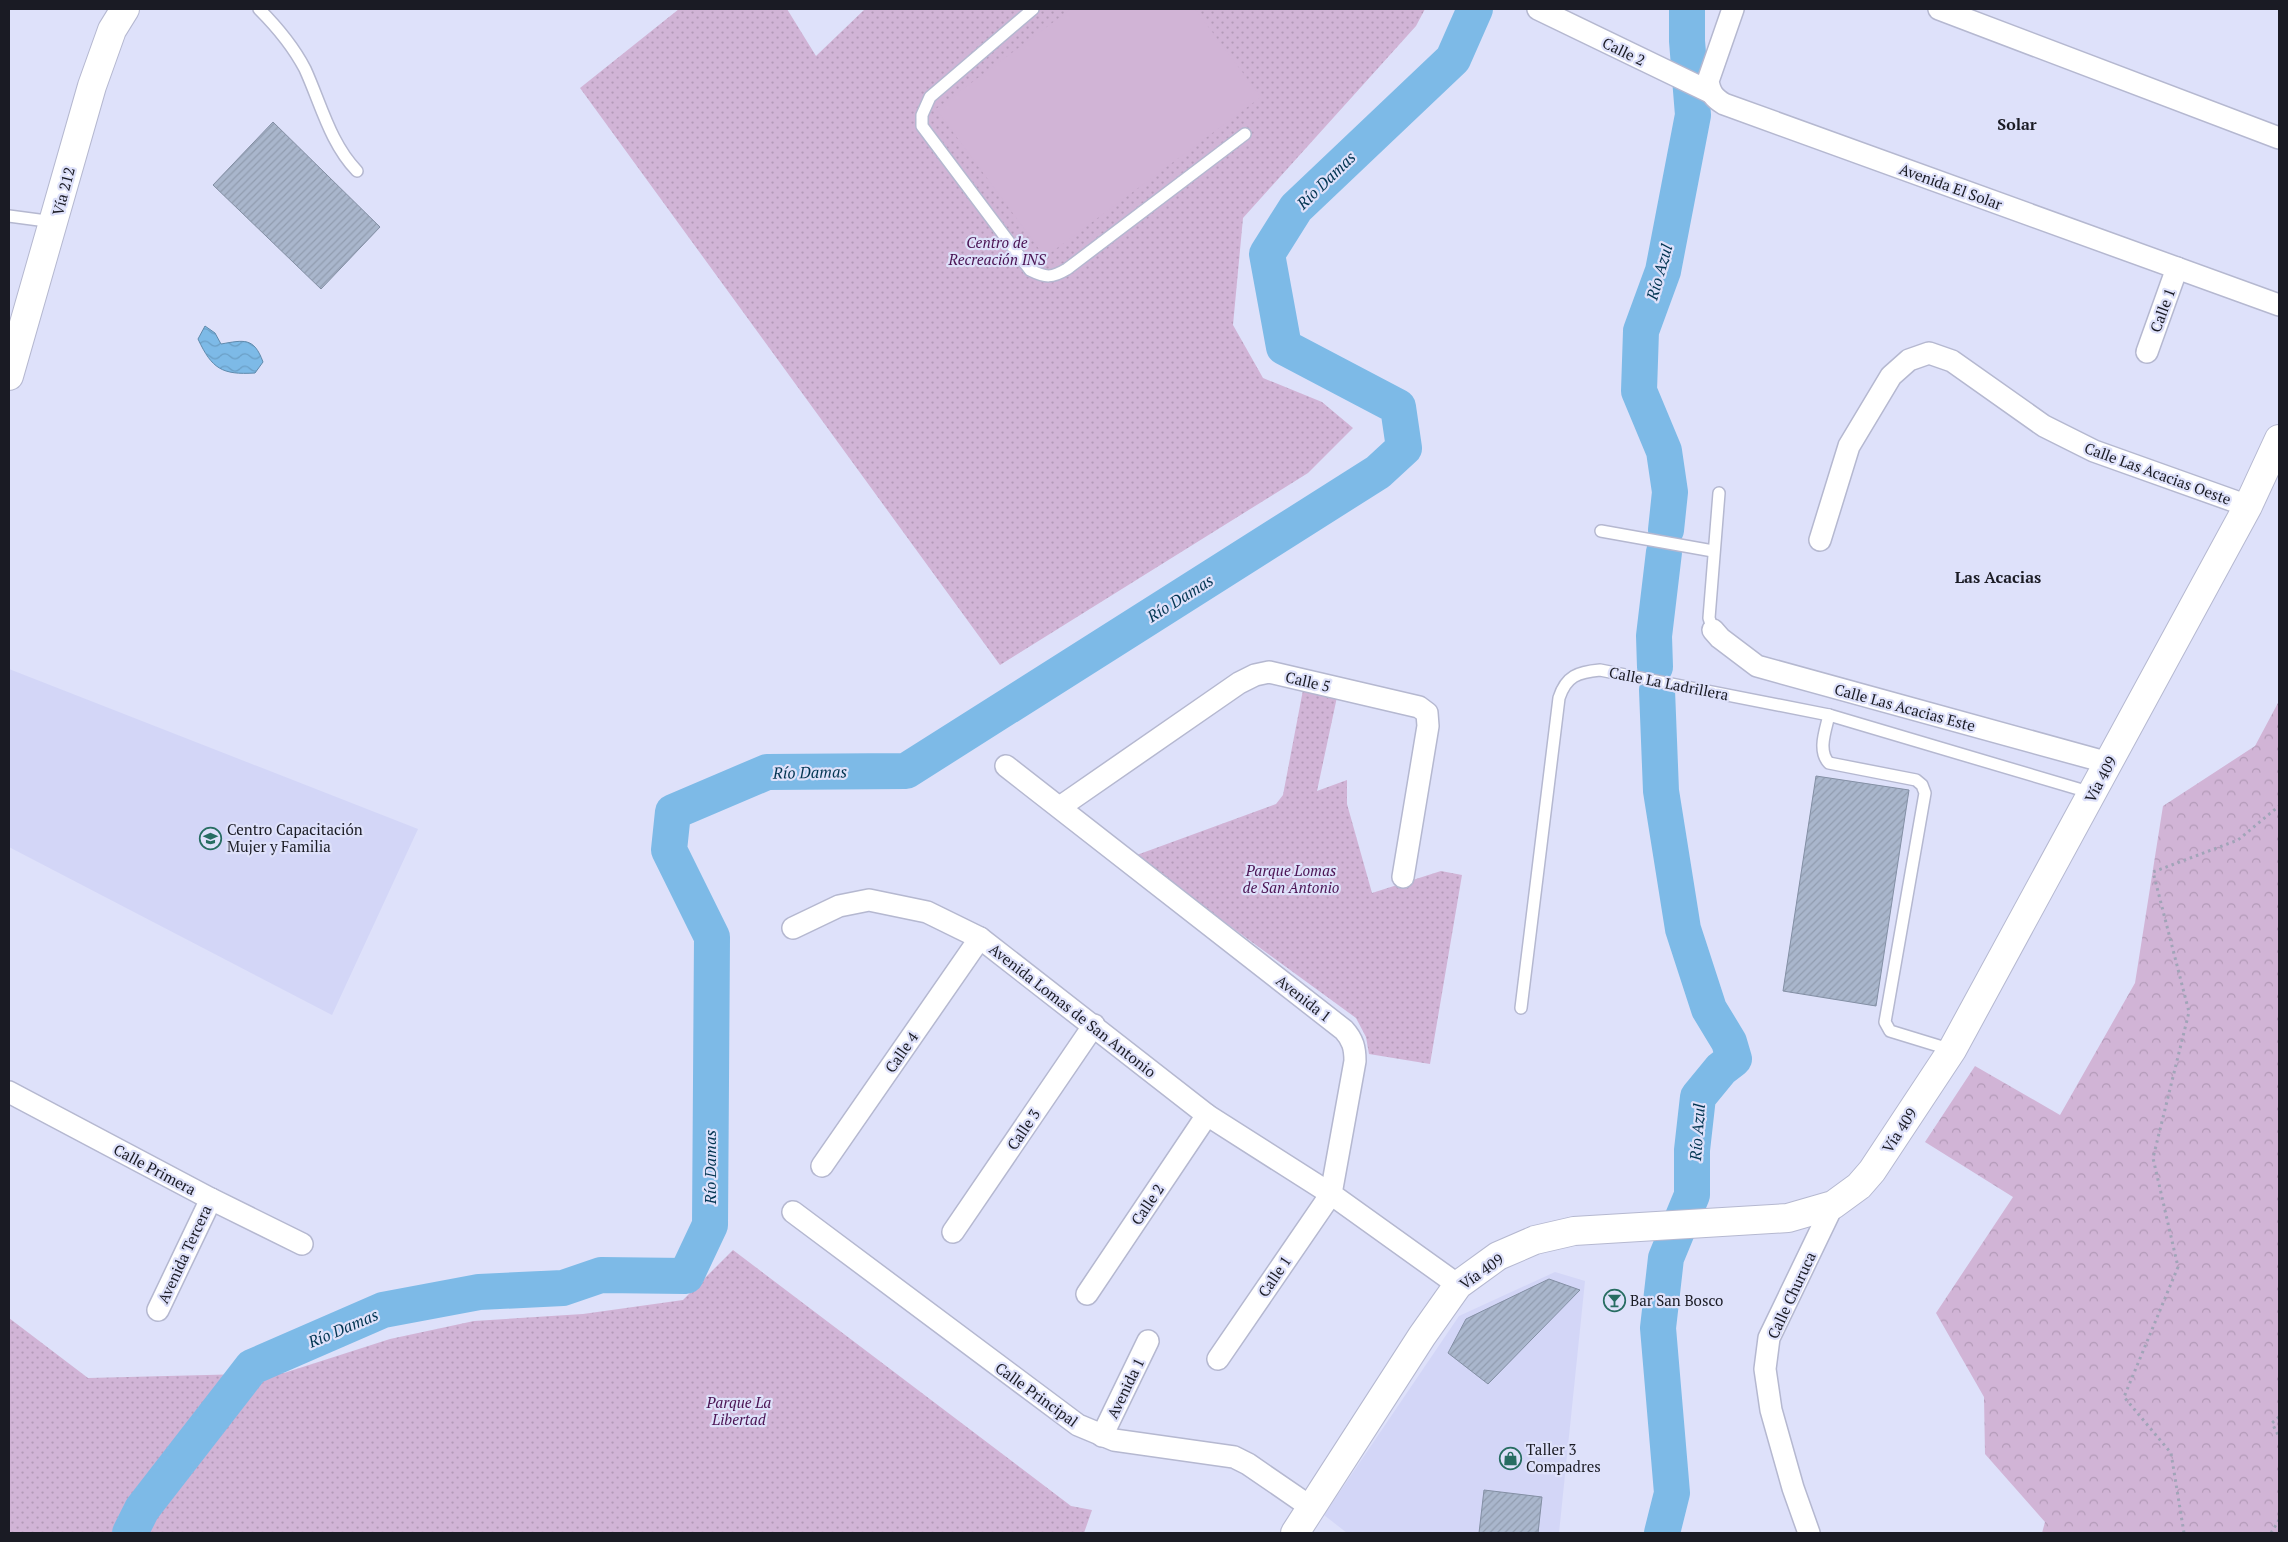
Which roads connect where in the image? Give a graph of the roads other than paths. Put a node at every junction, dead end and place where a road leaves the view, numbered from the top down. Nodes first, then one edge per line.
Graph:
1 (259, 9) edge
2 (1033, 9) edge
3 (1538, 9) edge
4 (1733, 9) edge
5 (1939, 9) edge
6 (116, 16) edge
7 (1706, 90) junction
8 (1245, 134) dead end
9 (2279, 138) edge
10 (357, 171) dead end
11 (9, 216) edge
12 (54, 222) junction
13 (2177, 268) junction
14 (2279, 305) edge
15 (2146, 352) dead end
16 (9, 376) edge
17 (2279, 439) edge
18 (1719, 493) dead end
19 (2248, 506) junction
20 (1601, 531) dead end
21 (1820, 540) dead end
22 (1713, 551) junction
23 (1713, 630) joint
24 (1829, 715) junction
25 (2109, 763) junction
26 (1006, 766) dead end
27 (2092, 793) junction
28 (1060, 807) junction
29 (1403, 877) dead end
30 (793, 928) dead end
31 (980, 938) junction
32 (1521, 1008) dead end
33 (1094, 1025) junction
34 (1952, 1050) junction
35 (9, 1092) edge
36 (1207, 1115) junction
37 (822, 1166) dead end
38 (1331, 1194) junction
39 (211, 1199) junction
40 (1833, 1205) junction
41 (793, 1212) dead end
42 (953, 1232) dead end
43 (302, 1244) dead end
44 (1458, 1285) junction
45 (1087, 1294) dead end
46 (158, 1310) dead end
47 (1148, 1341) dead end
48 (1218, 1359) dead end
49 (1102, 1436) junction
50 (1312, 1508) junction
51 (1295, 1533) edge
52 (1809, 1533) edge

1 - 10 lane
2 - 8 lane
3 - 7 street, Calle 2
4 - 7 street
5 - 9 street
6 - 12 street, Vía 212
7 - 13 street, Avenida El Solar
11 - 12 lane
12 - 16 street, Vía 212
13 - 14 street, Avenida El Solar
13 - 15 street, Calle 1
17 - 19 street, Vía 409
18 - 22 lane
19 - 21 street, Calle Las Acacias Oeste
19 - 25 street, Vía 409
20 - 22 lane
22 - 23 lane
23 - 25 street, Calle Las Acacias Este
24 - 27 lane, Calle La Ladrillera
24 - 32 lane, Calle La Ladrillera
24 - 34 lane
25 - 27 street, Vía 409
26 - 28 street, Avenida 1
27 - 34 street, Vía 409
28 - 29 street, Calle 5
28 - 38 street, Avenida 1
30 - 31 street, Avenida Lomas de San Antonio
31 - 33 street, Avenida Lomas de San Antonio
31 - 37 street, Calle 4
33 - 36 street, Avenida Lomas de San Antonio
33 - 42 street, Calle 3
34 - 40 street, Vía 409
35 - 39 street, Calle Primera
36 - 38 street, Avenida Lomas de San Antonio
36 - 45 street, Calle 2
38 - 44 street
38 - 48 street, Calle 1
39 - 43 street, Calle Primera
39 - 46 street, Avenida Tercera
40 - 44 street, Vía 409
40 - 52 street, Calle Churuca
41 - 49 street, Calle Principal
44 - 50 street, Vía 409
47 - 49 street, Avenida 1
49 - 50 street, Calle Principal
50 - 51 street, Vía 409

